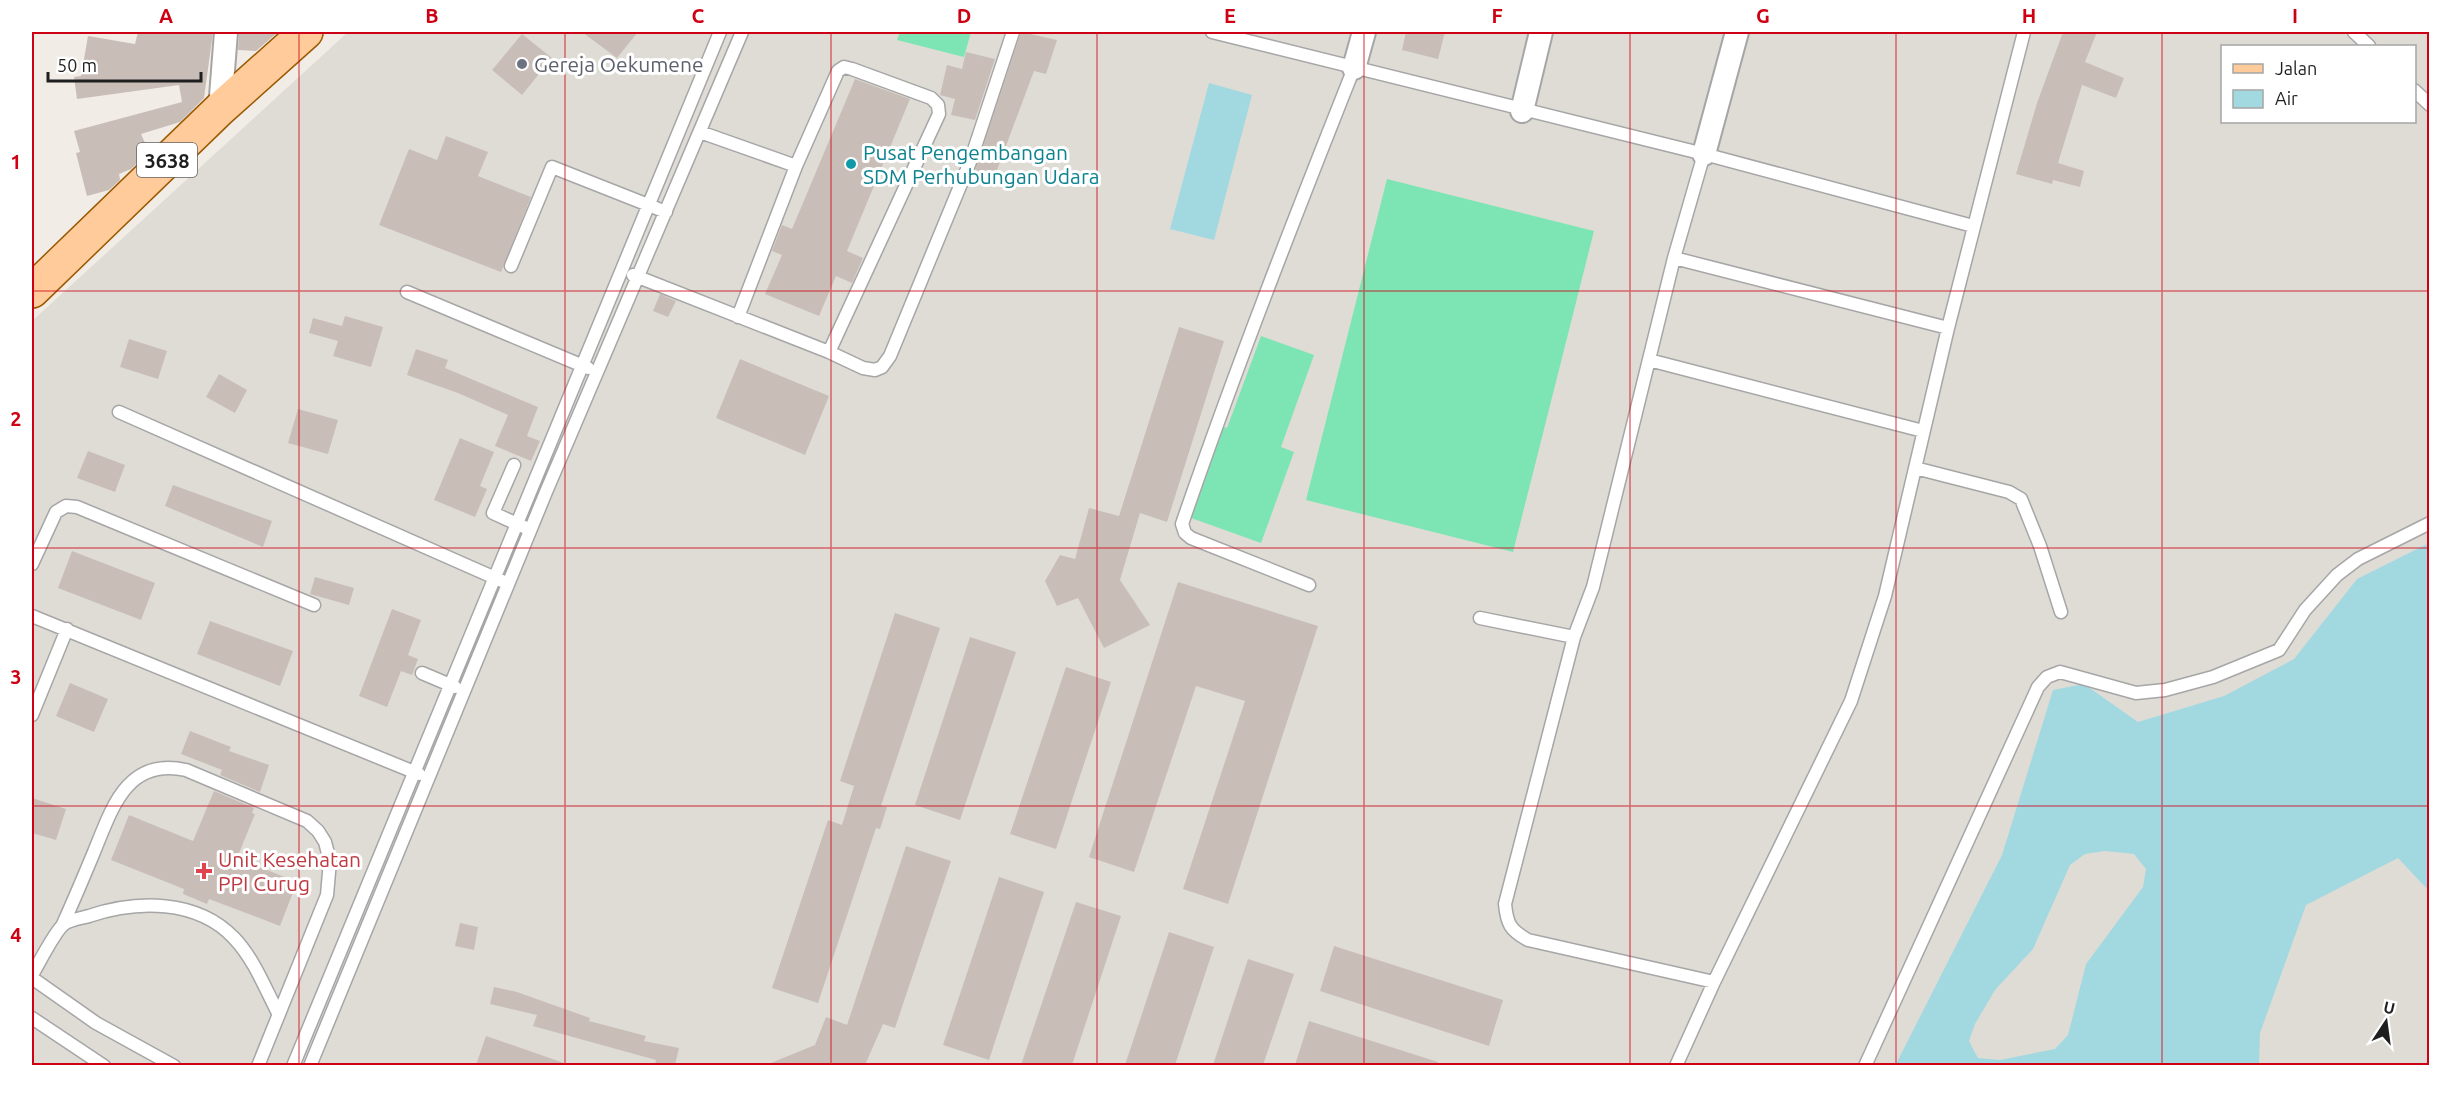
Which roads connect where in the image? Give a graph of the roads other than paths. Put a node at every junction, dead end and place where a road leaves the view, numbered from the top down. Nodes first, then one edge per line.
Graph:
1 (226, 32) edge
2 (306, 32) edge
3 (720, 32) edge
4 (742, 32) edge
5 (1013, 32) edge
6 (1212, 32) edge
7 (1364, 32) edge
8 (1541, 32) edge
9 (1737, 32) edge
10 (2024, 32) edge
11 (2354, 32) edge
12 (2368, 45) edge
13 (1354, 68) junction
14 (2416, 91) edge
15 (2430, 105) edge
16 (220, 109) junction
17 (1522, 111) junction
18 (700, 132) junction
19 (1704, 154) junction
20 (796, 166) junction
21 (649, 205) junction
22 (666, 212) junction
23 (1973, 226) junction
24 (1674, 258) junction
25 (511, 266) dead end
26 (622, 270) junction
27 (639, 277) junction
28 (32, 291) edge
29 (407, 292) dead end
30 (738, 317) junction
31 (1948, 328) junction
32 (829, 352) junction
33 (1649, 360) junction
34 (582, 366) junction
35 (598, 372) junction
36 (119, 412) dead end
37 (1923, 431) junction
38 (514, 465) dead end
39 (1915, 468) junction
40 (2430, 523) edge
41 (517, 524) junction
42 (530, 530) junction
43 (32, 564) edge
44 (495, 577) junction
45 (508, 584) junction
46 (1309, 585) dead end
47 (314, 605) dead end
48 (2061, 612) dead end
49 (32, 616) edge
50 (1480, 618) dead end
51 (67, 629) junction
52 (1574, 638) junction
53 (422, 673) dead end
54 (450, 685) junction
55 (465, 691) junction
56 (32, 715) edge
57 (414, 772) junction
58 (429, 778) junction
59 (63, 924) junction
60 (32, 976) edge
61 (1714, 982) junction
62 (278, 1013) junction
63 (32, 1018) edge
64 (104, 1065) edge
65 (174, 1065) edge
66 (258, 1065) edge
67 (293, 1065) edge
68 (310, 1065) edge
69 (1676, 1065) edge
70 (1865, 1065) edge

1 - 16 street
2 - 16 main road, 3638
3 - 21 lane
4 - 18 lane
5 - 32 lane
6 - 13 lane
7 - 13 street
8 - 17 street
9 - 19 street
10 - 23 lane
11 - 12 lane
13 - 17 lane
13 - 46 lane
14 - 15 lane
16 - 28 main road, 3638
17 - 19 lane
18 - 20 lane
18 - 22 lane
19 - 23 lane
19 - 24 lane
20 - 30 lane
20 - 32 lane
21 - 22 lane
21 - 25 lane
21 - 26 lane
22 - 27 lane
23 - 31 lane
24 - 31 lane
24 - 33 lane
26 - 27 lane
26 - 34 lane
27 - 30 lane
27 - 35 lane
29 - 34 lane
30 - 32 lane
31 - 37 lane
33 - 37 lane
33 - 52 lane
34 - 35 lane
34 - 41 lane
35 - 42 lane
36 - 44 lane
37 - 39 lane
38 - 41 lane
39 - 48 lane
39 - 61 lane
40 - 70 lane
41 - 42 lane
41 - 44 lane
42 - 45 lane
43 - 47 lane
44 - 45 lane
44 - 54 lane
45 - 55 lane
49 - 51 lane
50 - 52 lane
51 - 56 lane
51 - 57 lane
52 - 61 lane
53 - 54 lane
54 - 55 lane
54 - 57 lane
55 - 58 lane
57 - 58 lane
57 - 67 lane
58 - 68 lane
59 - 60 lane
59 - 62 lane
59 - 62 lane
60 - 65 lane
61 - 69 lane
62 - 66 lane
63 - 64 lane

